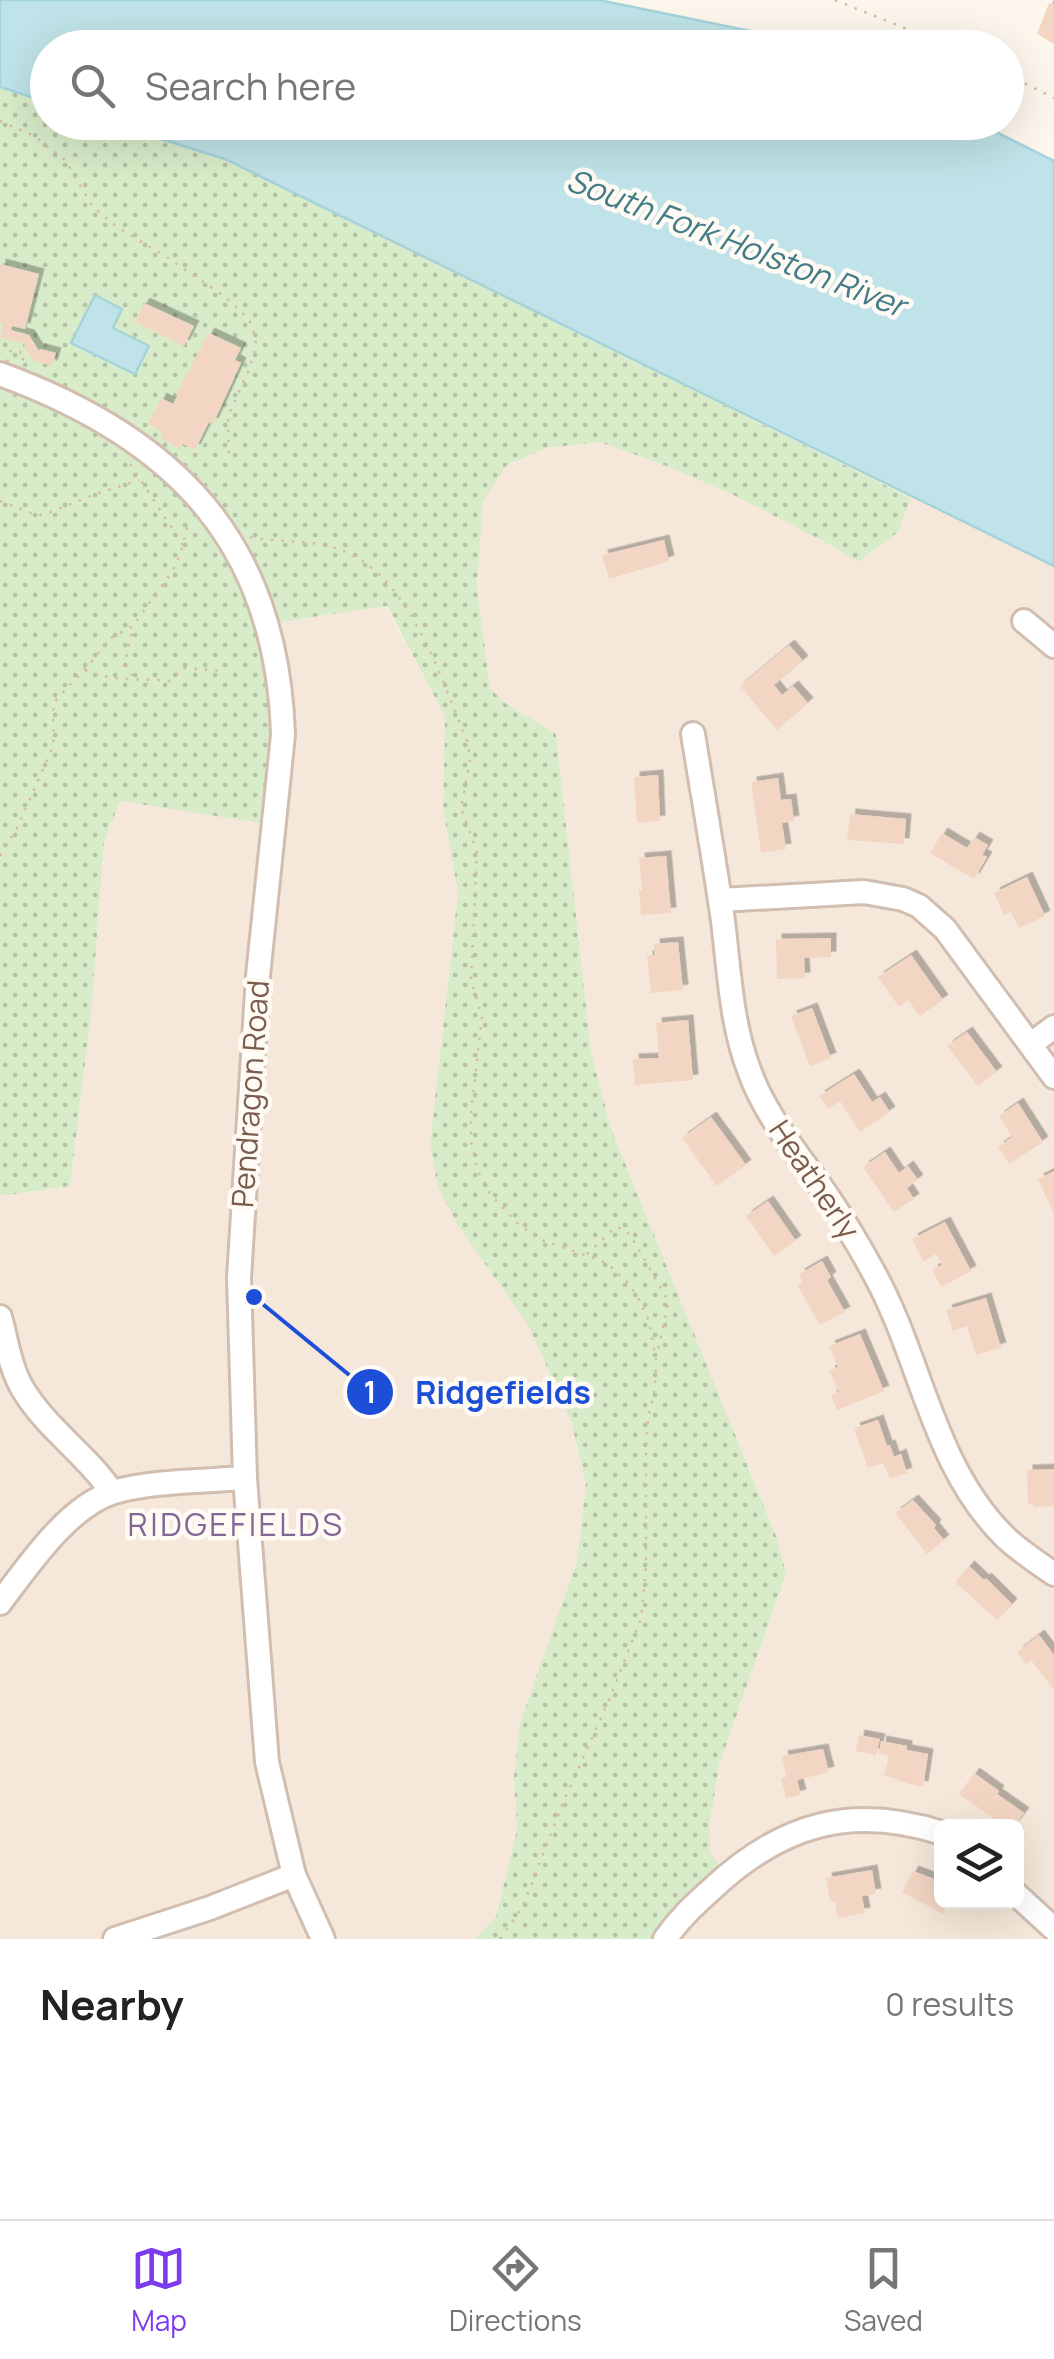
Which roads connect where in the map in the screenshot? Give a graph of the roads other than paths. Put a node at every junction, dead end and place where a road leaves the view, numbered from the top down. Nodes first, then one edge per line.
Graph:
1 (0, 374) edge
2 (1024, 621) dead end
3 (1054, 646) edge
4 (693, 734) dead end
5 (720, 900) junction
6 (1054, 1027) edge
7 (1030, 1044) junction
8 (1054, 1077) edge
9 (0, 1317) edge
10 (245, 1478) junction
11 (112, 1492) junction
12 (1051, 1570) edge
13 (0, 1604) edge
14 (934, 1832) edge
15 (294, 1876) junction
16 (1024, 1901) edge
17 (1054, 1929) edge
18 (116, 1939) edge
19 (323, 1939) edge
20 (665, 1939) edge

1 - 10 street, Pendragon Road
2 - 3 street
4 - 5 street, Heatherly
5 - 7 street
5 - 12 street, Heatherly
6 - 7 street
7 - 8 street
9 - 11 street
10 - 11 street
10 - 15 street, Pendragon Road
11 - 13 street
14 - 20 street
15 - 18 street
15 - 19 street, Pendragon Road
16 - 17 street

